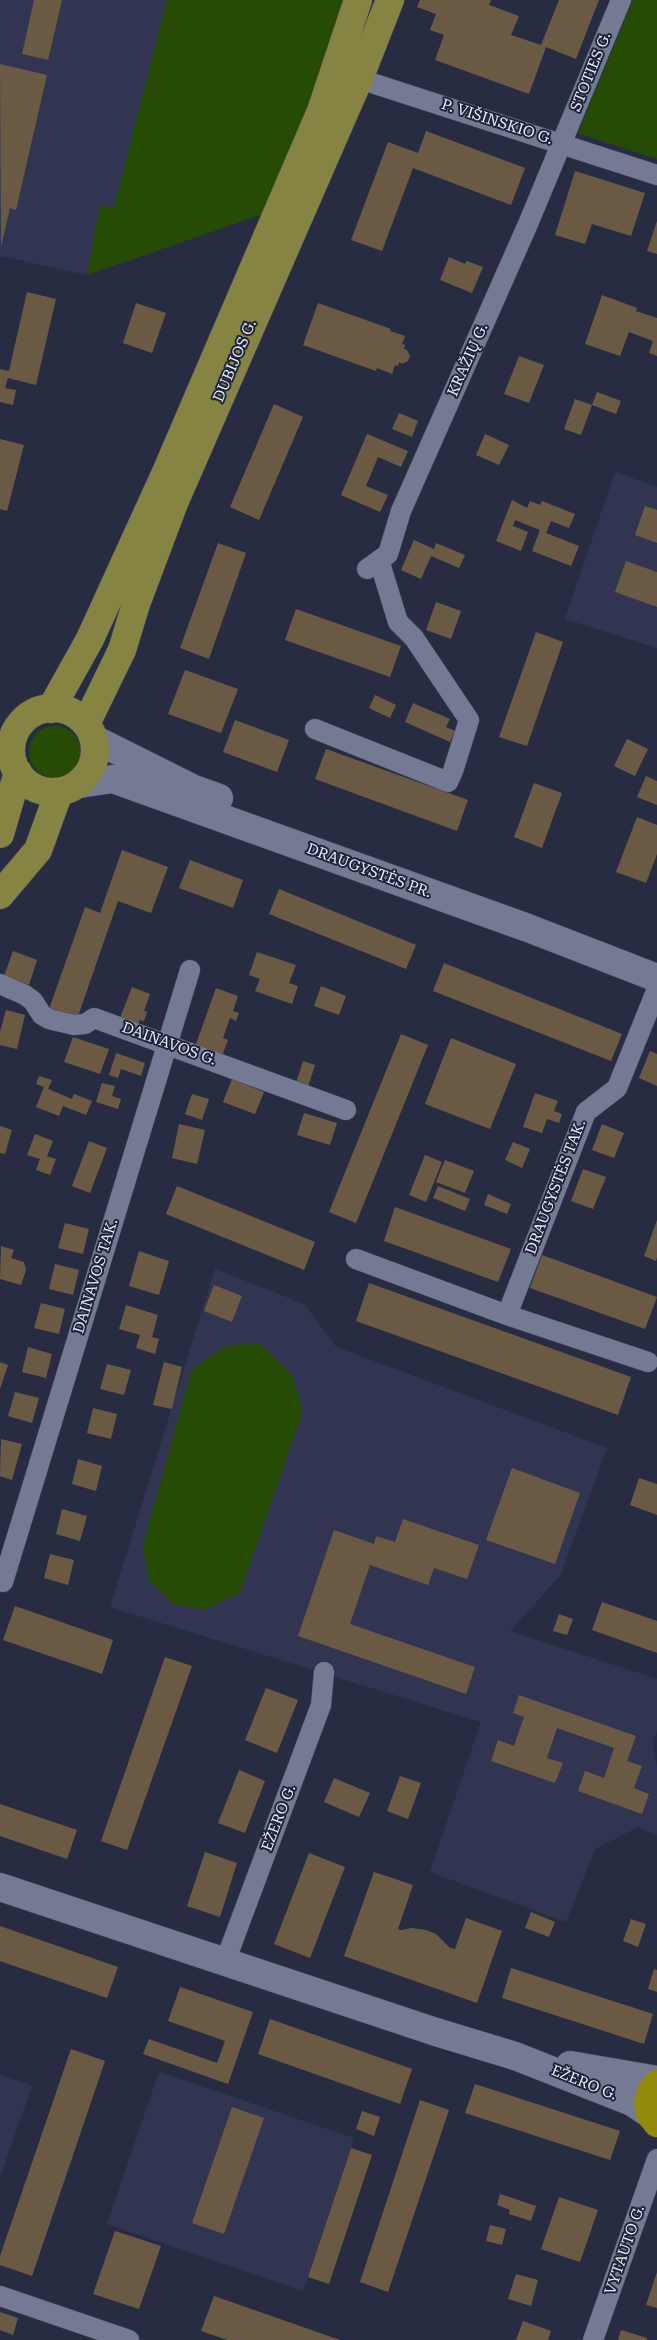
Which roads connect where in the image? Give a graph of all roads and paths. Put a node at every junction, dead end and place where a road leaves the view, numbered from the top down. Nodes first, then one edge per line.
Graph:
1 (358, 0) edge
2 (390, 0) edge
3 (621, 0) edge
4 (347, 75) junction
5 (562, 143) junction
6 (657, 175) edge
7 (51, 709) junction
8 (315, 729) dead end
9 (90, 732) junction
10 (18, 772) junction
11 (69, 788) junction
12 (0, 834) edge
13 (0, 895) edge
14 (657, 959) edge
15 (190, 970) dead end
16 (657, 978) edge
17 (0, 984) edge
18 (657, 989) edge
19 (167, 1043) junction
20 (346, 1110) dead end
21 (356, 1259) dead end
22 (507, 1315) junction
23 (648, 1362) dead end
24 (3, 1582) dead end
25 (324, 1672) dead end
26 (0, 1887) edge
27 (225, 1962) junction
28 (515, 2056) junction
29 (657, 2082) edge
30 (654, 2118) edge
31 (657, 2160) edge
32 (0, 2296) edge
33 (129, 2340) edge
34 (593, 2340) edge

1 - 4 main road, DUBIJOS G.
2 - 4 main road, DUBIJOS G.
3 - 5 street, STOTIES G.
4 - 5 street, P. VIŠINSKIO G.
4 - 7 main road, DUBIJOS G.
4 - 9 main road, DUBIJOS G.
5 - 6 street, P. VIŠINSKIO G.
5 - 8 street, KRAŽIŲ G.
7 - 9 main road
7 - 10 main road
9 - 11 main road
9 - 14 main road, DRAUGYSTĖS PR.
10 - 11 main road
10 - 12 main road
11 - 13 main road
11 - 16 main road, DRAUGYSTĖS PR.
15 - 19 street, DAINAVOS TAK.
17 - 19 street, DAINAVOS G.
18 - 22 street, DRAUGYSTĖS TAK.
19 - 20 street, DAINAVOS G.
19 - 24 street, DAINAVOS TAK.
21 - 22 street
22 - 23 street
25 - 27 street, EŽERO G.
26 - 27 main road, EŽERO G.
27 - 28 main road, EŽERO G.
28 - 29 main road, EŽERO G.
28 - 30 main road, EŽERO G.
29 - 30 highway, EŽERO G.
31 - 34 street, VYTAUTO G.
32 - 33 street

